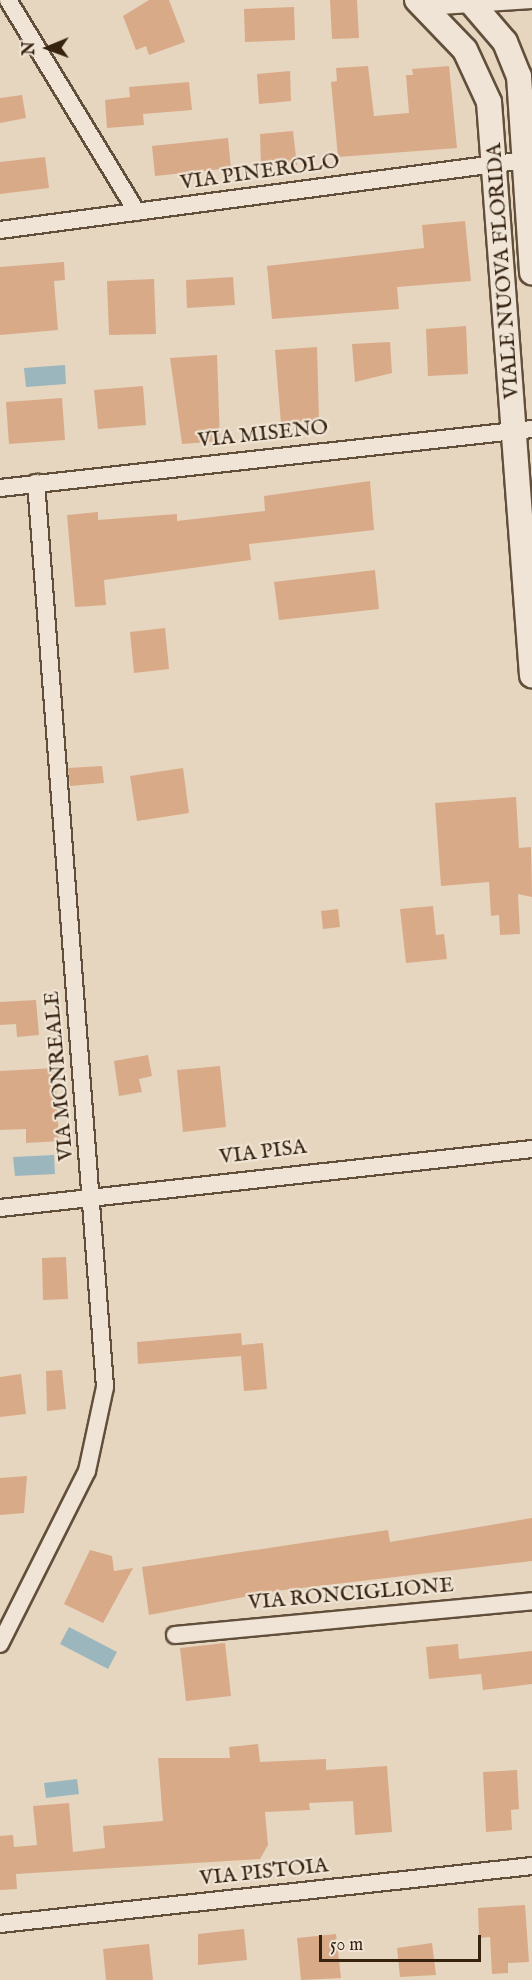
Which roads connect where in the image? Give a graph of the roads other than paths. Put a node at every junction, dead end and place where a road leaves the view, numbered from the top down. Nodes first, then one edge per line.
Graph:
1 (8, 0) edge
2 (532, 0) edge
3 (511, 1) edge
4 (471, 2) edge
5 (421, 4) edge
6 (525, 160) junction
7 (495, 164) junction
8 (530, 202) edge
9 (498, 203) junction
10 (137, 212) junction
11 (0, 230) edge
12 (532, 273) edge
13 (524, 429) edge
14 (36, 483) junction
15 (0, 488) edge
16 (532, 675) edge
17 (532, 1149) edge
18 (93, 1199) junction
19 (0, 1208) edge
20 (532, 1601) edge
21 (175, 1635) dead end
22 (0, 1644) edge
23 (532, 1866) edge
24 (0, 1924) edge

1 - 10 street
2 - 3 street
3 - 4 street
4 - 5 street
4 - 6 street, VIALE NUOVA FLORIDA
5 - 7 street, VIALE NUOVA FLORIDA
6 - 7 street, VIA PINEROLO
6 - 8 street, VIALE NUOVA FLORIDA
7 - 9 street, VIALE NUOVA FLORIDA
7 - 10 street, VIA PINEROLO
8 - 9 street
8 - 12 street, VIALE NUOVA FLORIDA
9 - 13 street, VIALE NUOVA FLORIDA
10 - 11 street, VIA PINEROLO
13 - 14 street, VIA MISENO
13 - 16 street, VIALE NUOVA FLORIDA
14 - 15 street, VIA MISENO
14 - 18 street, VIA MONREALE
17 - 18 street, VIA PISA
18 - 19 street, VIA PISA
18 - 22 street, VIA MONREALE
20 - 21 street, VIA RONCIGLIONE
23 - 24 street, VIA PISTOIA

